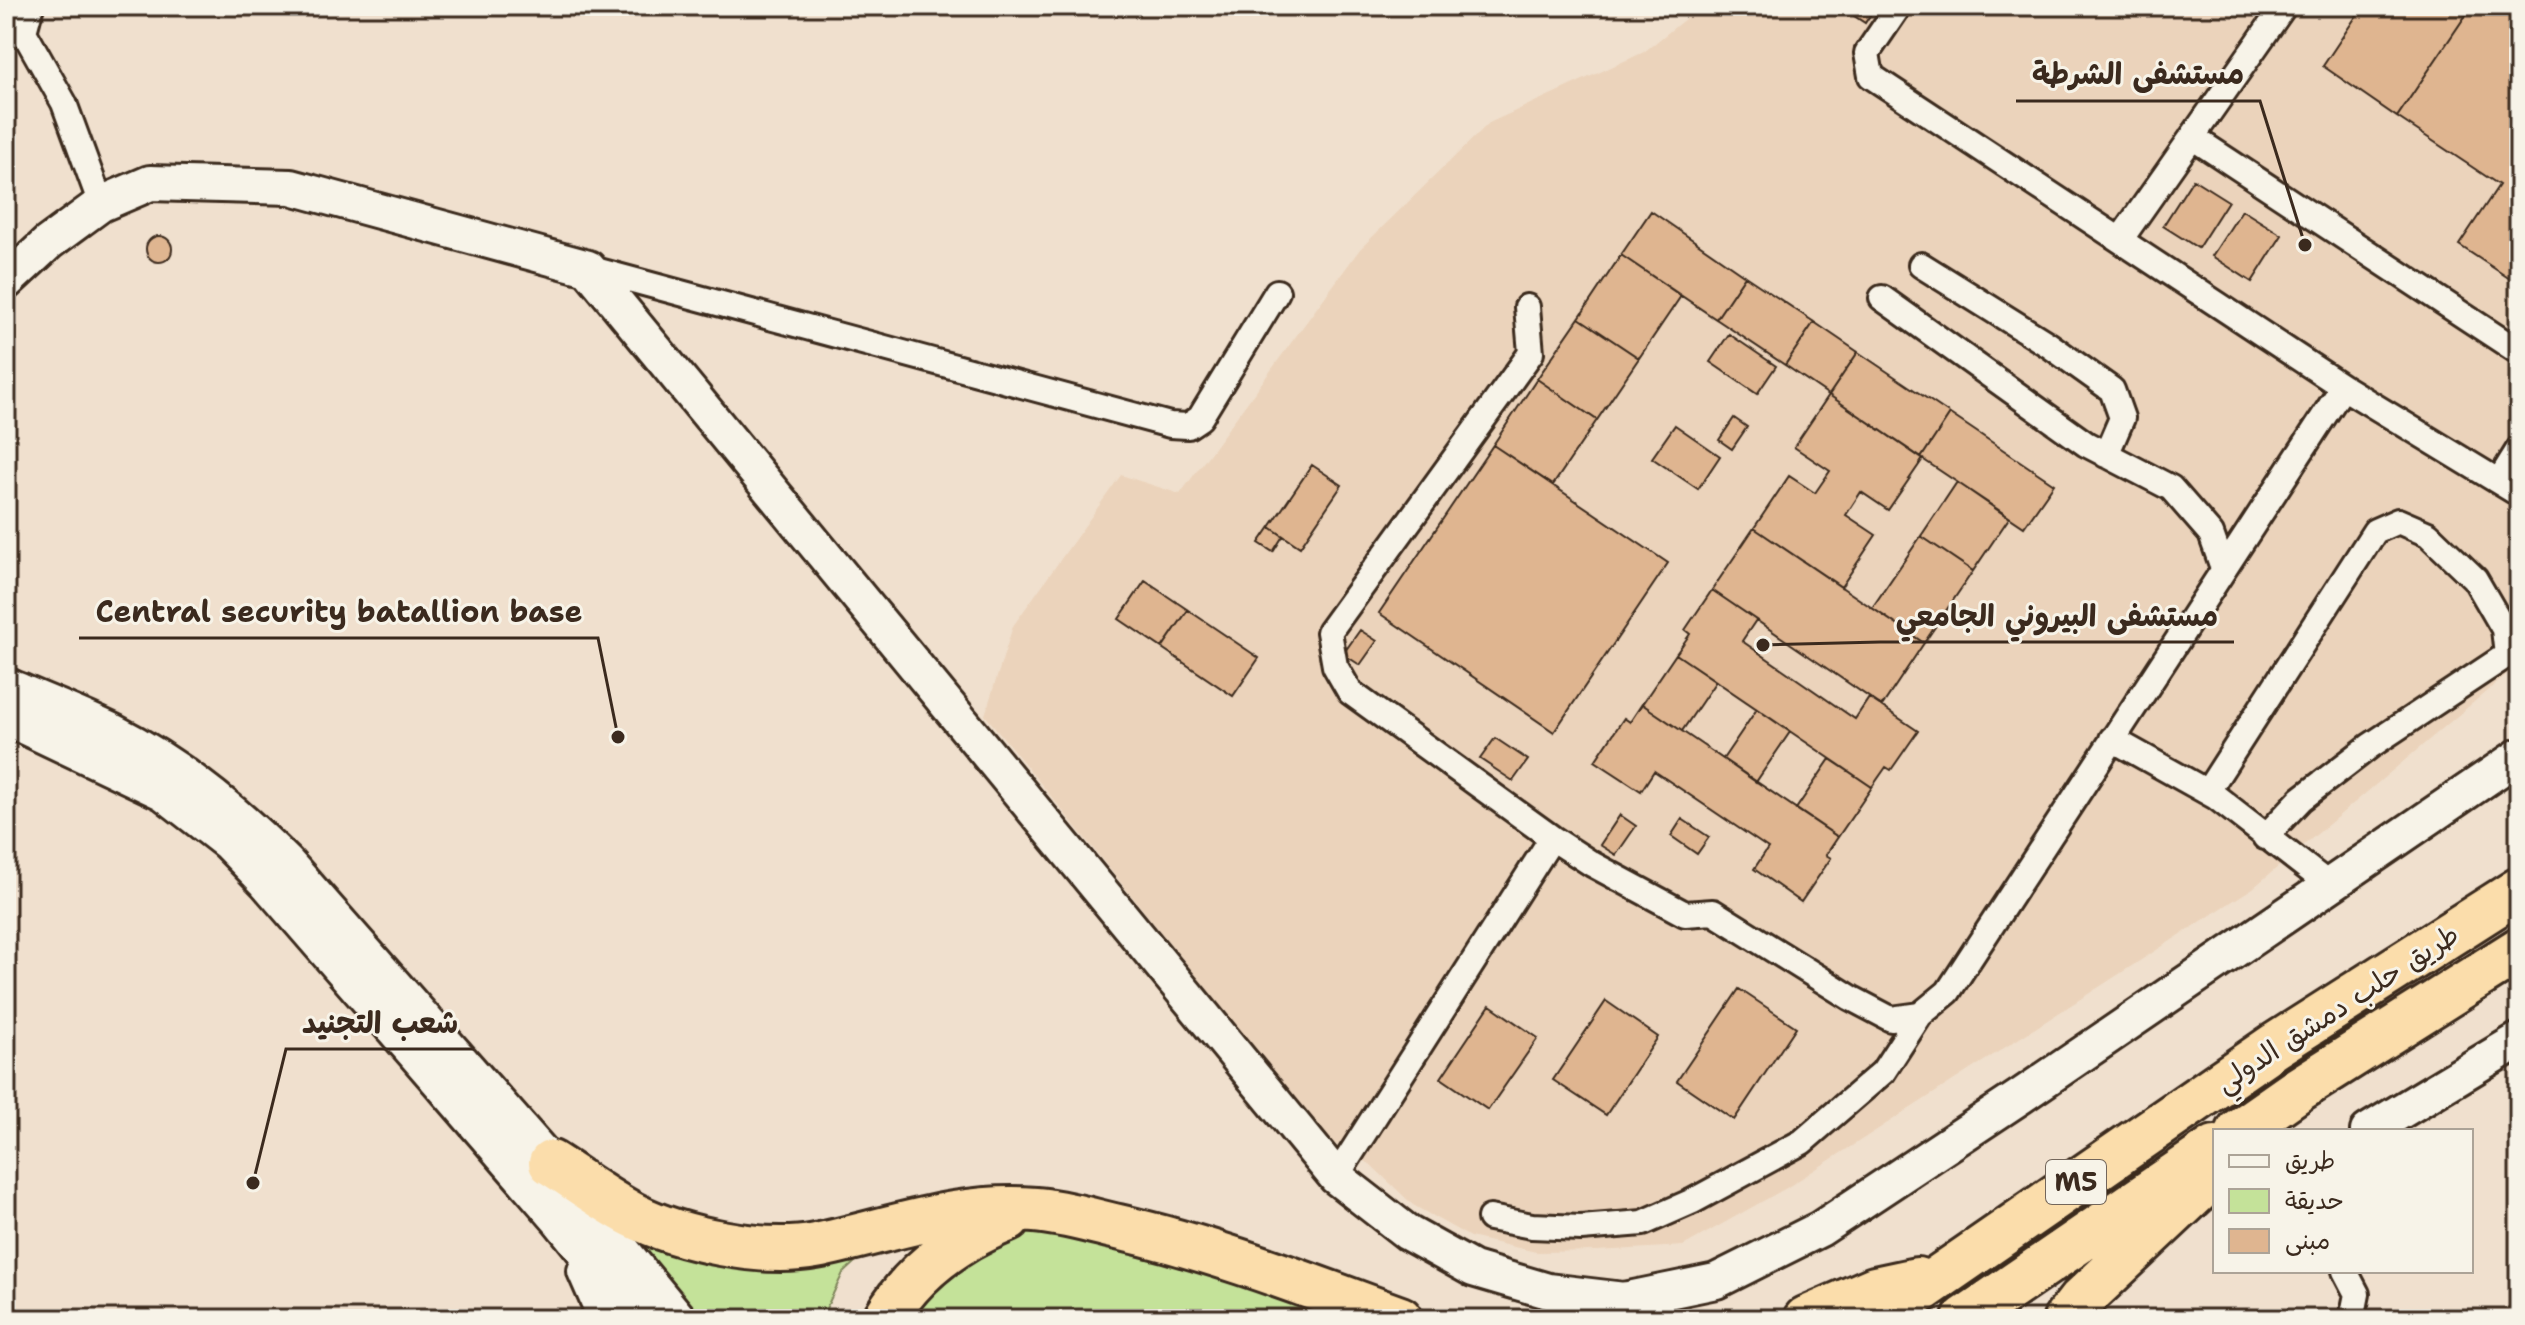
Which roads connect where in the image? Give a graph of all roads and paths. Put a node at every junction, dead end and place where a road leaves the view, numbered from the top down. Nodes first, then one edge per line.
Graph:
1 (31, 6) edge
2 (1899, 6) edge
3 (2284, 6) edge
4 (15, 30) edge
5 (2192, 137) junction
6 (101, 204) junction
7 (2120, 240) junction
8 (1921, 265) dead end
9 (588, 268) junction
10 (6, 282) edge
11 (1277, 292) dead end
12 (1882, 298) dead end
13 (1527, 307) dead end
14 (2519, 352) edge
15 (2343, 387) junction
16 (2519, 449) edge
17 (2106, 455) junction
18 (2509, 488) edge
19 (2223, 568) junction
20 (6, 685) edge
21 (6, 718) edge
22 (2112, 739) junction
23 (2519, 756) edge
24 (2207, 792) junction
25 (2265, 837) junction
26 (1552, 838) junction
27 (2328, 884) junction
28 (2519, 890) edge
29 (2519, 950) edge
30 (1920, 1015) junction
31 (2519, 1040) edge
32 (2299, 1089) junction
33 (2242, 1129) edge
34 (2259, 1129) edge
35 (2371, 1129) edge
36 (2213, 1149) edge
37 (551, 1163) junction
38 (1336, 1177) junction
39 (2213, 1178) edge
40 (2198, 1207) edge
41 (1037, 1210) junction
42 (1490, 1218) dead end
43 (559, 1220) junction
44 (2346, 1273) edge
45 (1943, 1275) junction
46 (1355, 1309) edge
47 (606, 1319) edge
48 (639, 1319) edge
49 (679, 1319) edge
50 (885, 1319) edge
51 (1400, 1319) edge
52 (1806, 1319) edge
53 (1879, 1319) edge
54 (1965, 1319) edge
55 (2066, 1319) edge
56 (2352, 1319) edge

1 - 4 street
2 - 7 street
3 - 5 street
4 - 6 street
5 - 7 street
5 - 14 street
6 - 9 street
6 - 10 street
7 - 15 street
8 - 17 street
9 - 11 street
9 - 38 street
12 - 17 street
13 - 26 street
15 - 18 street
15 - 19 street
16 - 18 street
17 - 19 street
19 - 22 street
20 - 37 street
21 - 43 street
22 - 24 street
22 - 30 street
23 - 27 street
24 - 25 street
24 - 25 street
25 - 27 street
26 - 30 street
26 - 38 street
27 - 38 street
28 - 45 highway, طريق حلب دمشق الدولي / M5
29 - 32 highway, طريق حلب دمشق الدولي
30 - 42 street
31 - 35 street
32 - 33 highway, طريق حلب دمشق الدولي
32 - 34 highway
36 - 54 highway, M5
37 - 41 highway
37 - 49 street
39 - 40 highway
40 - 55 highway
41 - 46 highway
41 - 50 highway
43 - 47 street
43 - 48 street
44 - 56 street
45 - 52 highway
45 - 53 highway, طريق حلب دمشق الدولي / M5
46 - 51 highway

